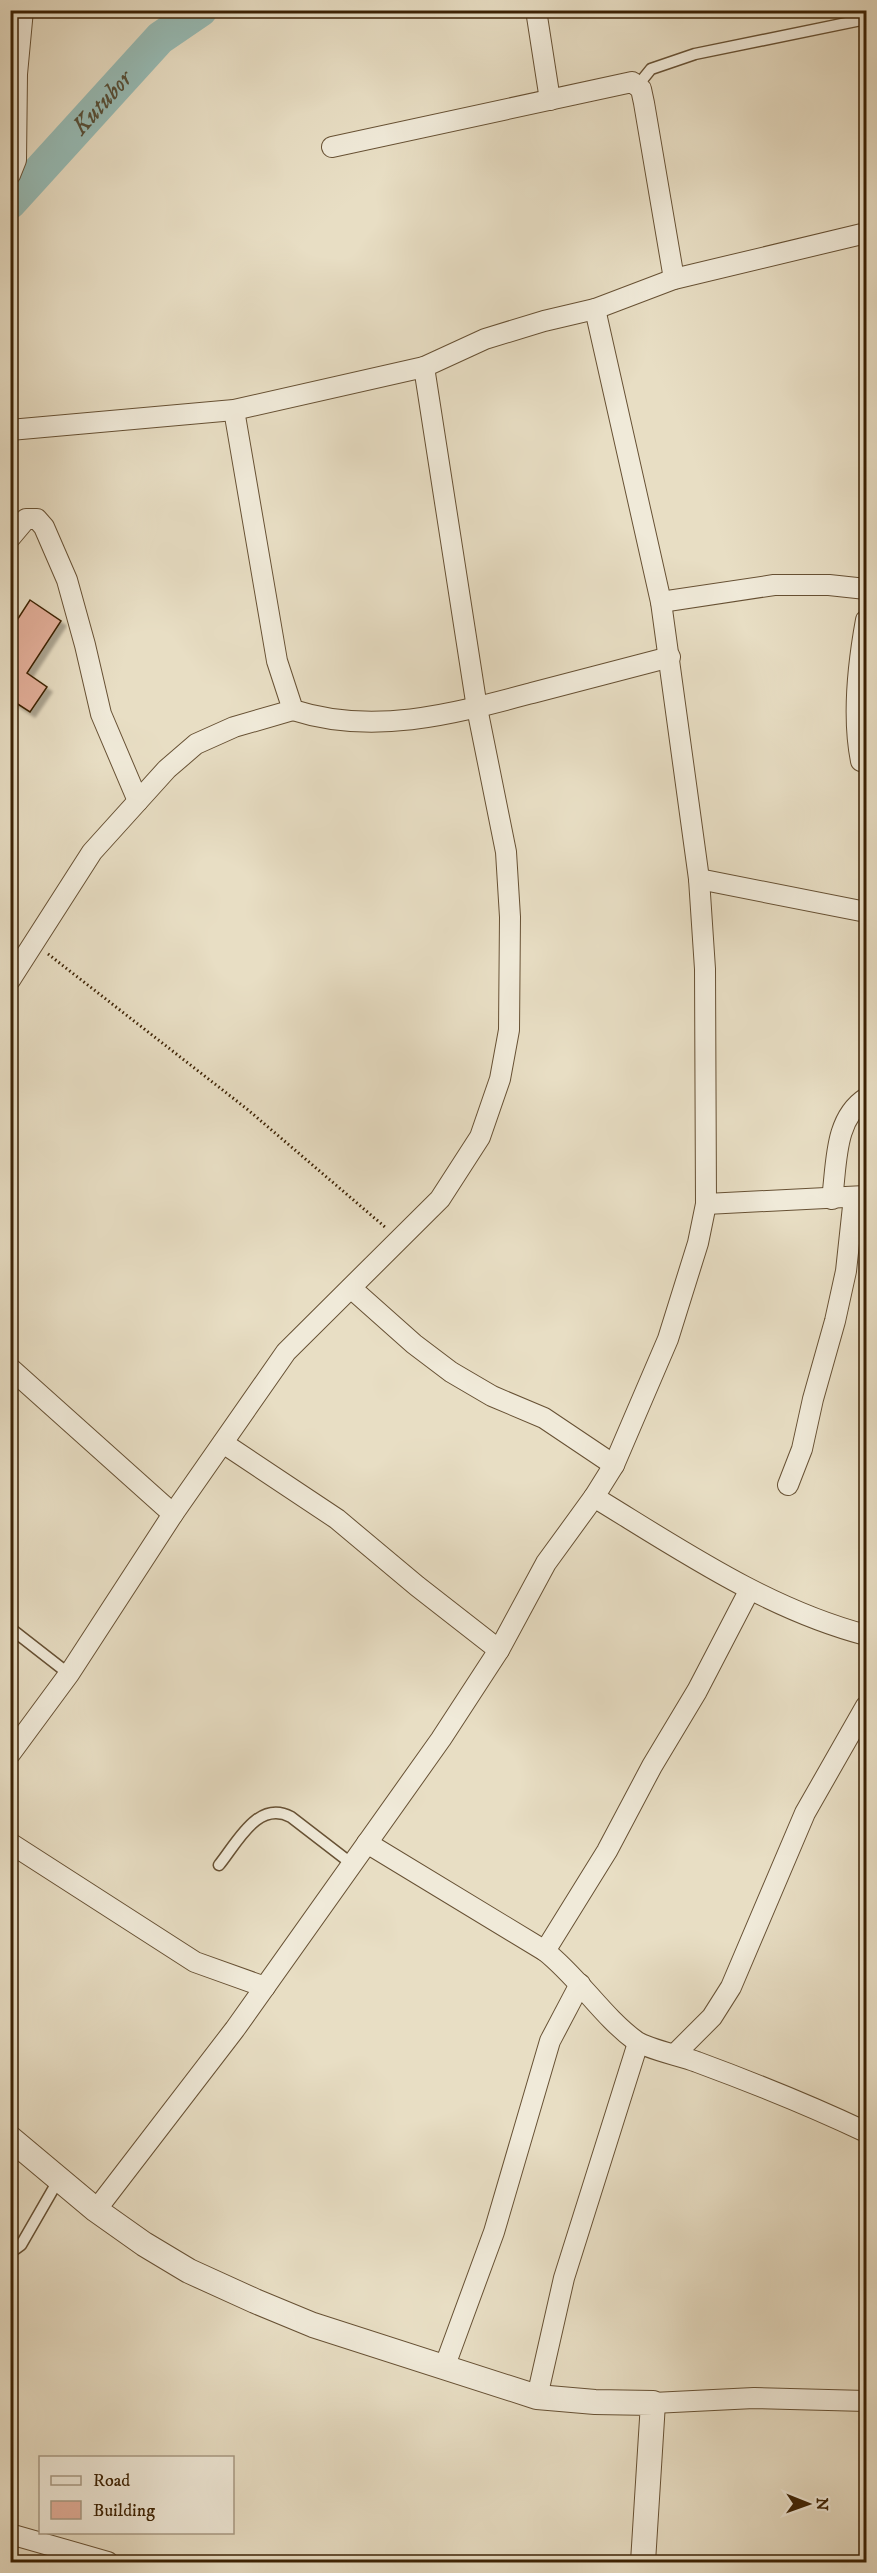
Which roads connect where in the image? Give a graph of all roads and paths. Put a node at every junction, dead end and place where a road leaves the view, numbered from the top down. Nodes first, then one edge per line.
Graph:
1 (23, 10) edge
2 (536, 10) edge
3 (867, 19) edge
4 (638, 85) junction
5 (550, 100) junction
6 (332, 147) dead end
7 (10, 175) edge
8 (867, 233) edge
9 (674, 279) junction
10 (595, 309) junction
11 (424, 367) junction
12 (234, 410) junction
13 (10, 430) edge
14 (10, 538) edge
15 (867, 589) edge
16 (661, 602) junction
17 (867, 620) edge
18 (670, 657) junction
19 (477, 708) junction
20 (293, 710) junction
21 (867, 762) edge
22 (138, 801) junction
23 (699, 879) junction
24 (867, 912) edge
25 (34, 944) junction
26 (10, 980) edge
27 (867, 1098) edge
28 (860, 1196) edge
29 (832, 1199) junction
30 (706, 1204) junction
31 (400, 1239) junction
32 (351, 1288) junction
33 (10, 1368) edge
34 (223, 1443) junction
35 (614, 1465) junction
36 (788, 1485) dead end
37 (594, 1497) junction
38 (173, 1514) junction
39 (749, 1591) junction
40 (10, 1628) edge
41 (867, 1635) edge
42 (499, 1650) junction
43 (69, 1674) junction
44 (867, 1706) edge
45 (10, 1754) edge
46 (10, 1843) edge
47 (367, 1843) junction
48 (352, 1864) junction
49 (219, 1865) dead end
50 (545, 1952) junction
51 (580, 1984) junction
52 (265, 1987) junction
53 (638, 2043) junction
54 (675, 2054) junction
55 (867, 2132) edge
56 (10, 2138) edge
57 (59, 2179) junction
58 (96, 2210) junction
59 (10, 2253) edge
60 (444, 2368) junction
61 (537, 2397) junction
62 (867, 2400) edge
63 (653, 2403) junction
64 (10, 2534) edge
65 (108, 2562) edge
66 (643, 2562) edge

1 - 7 street
2 - 5 street
3 - 4 lane
4 - 5 street
4 - 9 street
5 - 6 street
8 - 9 street
9 - 10 street
10 - 11 street
10 - 16 street
11 - 12 street
11 - 19 street
12 - 13 street
12 - 20 street
14 - 22 street
15 - 16 street
16 - 18 street
17 - 21 street
18 - 19 street
18 - 23 street
19 - 20 street
19 - 31 street
20 - 22 street
22 - 25 street
23 - 24 street
23 - 30 street
25 - 26 street
25 - 31 path
27 - 29 street
28 - 29 street
28 - 36 street
29 - 30 street
30 - 35 street
31 - 32 street
32 - 34 street
32 - 35 street
33 - 38 street
34 - 38 street
34 - 42 street
35 - 37 street
37 - 39 street
37 - 42 street
38 - 43 street
39 - 41 street
39 - 50 street
40 - 43 lane
42 - 47 street
43 - 45 street
44 - 54 street
46 - 52 street
47 - 48 street
47 - 50 street
48 - 49 lane
48 - 52 street
50 - 51 street
51 - 53 street
51 - 60 street
52 - 58 street
53 - 54 street
53 - 61 street
54 - 55 street
56 - 57 street
57 - 58 street
57 - 59 lane
58 - 60 street
60 - 61 street
61 - 63 street
62 - 63 street
63 - 66 street
64 - 65 street

